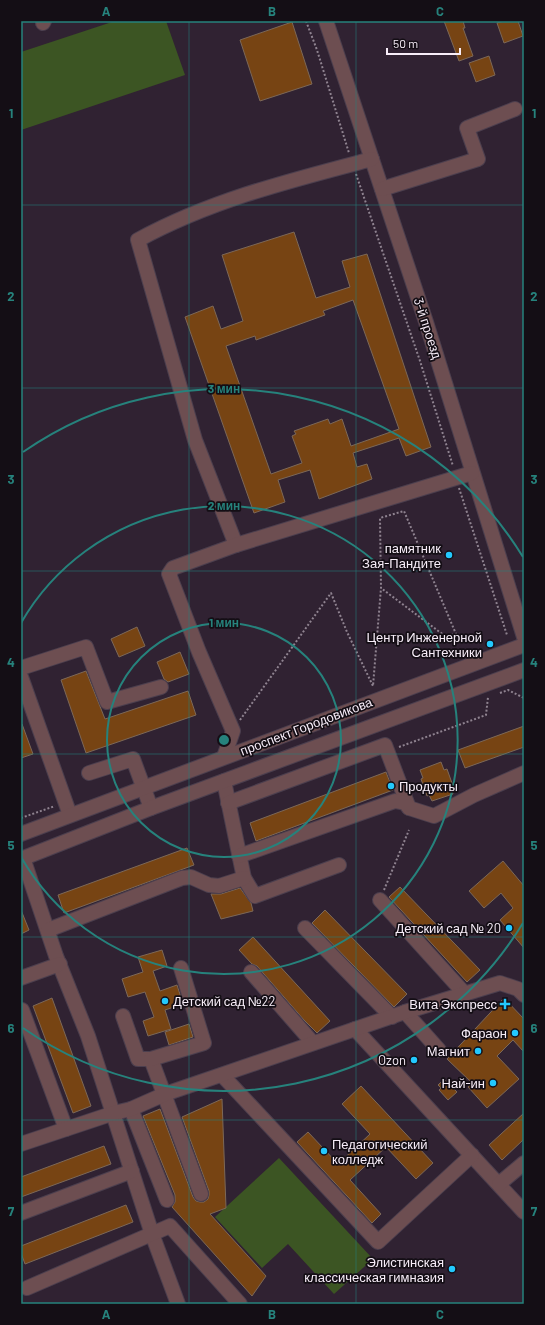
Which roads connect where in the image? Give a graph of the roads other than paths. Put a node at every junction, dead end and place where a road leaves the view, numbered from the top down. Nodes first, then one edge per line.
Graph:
1 (326, 21) edge
2 (515, 109) dead end
3 (372, 159) junction
4 (382, 189) junction
5 (472, 473) junction
6 (236, 545) junction
7 (524, 637) edge
8 (524, 645) edge
9 (21, 668) edge
10 (524, 670) edge
11 (21, 677) edge
12 (161, 686) dead end
13 (378, 725) junction
14 (385, 745) junction
15 (224, 757) junction
16 (89, 773) dead end
17 (524, 773) edge
18 (224, 781) junction
19 (143, 788) junction
20 (228, 803) junction
21 (151, 808) junction
22 (409, 808) junction
23 (68, 809) junction
24 (21, 834) edge
25 (239, 856) junction
26 (22, 858) edge
27 (339, 865) dead end
28 (244, 878) junction
29 (380, 900) road end
30 (305, 928) dead end
31 (48, 930) junction
32 (60, 964) junction
33 (181, 968) dead end
34 (250, 972) dead end
35 (21, 978) edge
36 (465, 994) junction
37 (524, 995) edge
38 (22, 1010) dead end
39 (399, 1014) junction
40 (123, 1016) dead end
41 (355, 1029) junction
42 (313, 1043) junction
43 (439, 1050) dead end
44 (151, 1059) junction
45 (222, 1075) junction
46 (165, 1094) junction
47 (131, 1109) junction
48 (114, 1113) junction
49 (66, 1129) junction
50 (21, 1144) edge
51 (472, 1155) junction
52 (524, 1162) edge
53 (132, 1171) junction
54 (499, 1184) junction
55 (201, 1194) dead end
56 (167, 1200) dead end
57 (524, 1212) edge
58 (21, 1213) edge
59 (152, 1234) junction
60 (27, 1288) dead end
61 (178, 1304) edge
62 (240, 1304) edge

1 - 3 street, 3-й проезд
2 - 4 street
3 - 4 street, 3-й проезд
3 - 6 street
4 - 5 street, 3-й проезд
5 - 6 street
5 - 7 street, 3-й проезд
6 - 15 street
8 - 15 street, проспект Городовикова
9 - 12 street
10 - 13 street, проспект Городовикова
11 - 23 street
13 - 14 street
13 - 18 street, проспект Городовикова
14 - 20 street
14 - 22 street
15 - 19 street, проспект Городовикова
16 - 19 street
17 - 22 street
18 - 20 street
18 - 21 street, проспект Городовикова
19 - 21 street
19 - 23 street, проспект Городовикова
20 - 25 street
21 - 26 street, проспект Городовикова
22 - 25 street
23 - 24 street, проспект Городовикова
25 - 28 street
26 - 31 street
27 - 28 street
28 - 31 street
29 - 36 street
30 - 39 street
31 - 32 street
32 - 35 street
32 - 48 street
33 - 44 street
34 - 42 street
36 - 37 street
36 - 39 street
38 - 49 street
39 - 41 street
39 - 43 street
40 - 44 street
41 - 42 street
41 - 51 street
42 - 45 street
44 - 46 street
45 - 46 street
45 - 51 street
46 - 47 street
46 - 55 street
47 - 48 street
47 - 56 street
48 - 49 street
48 - 53 street
49 - 50 street
51 - 54 street
52 - 54 street
53 - 58 street
53 - 59 street
54 - 57 street
59 - 60 street
59 - 61 street
59 - 62 street

